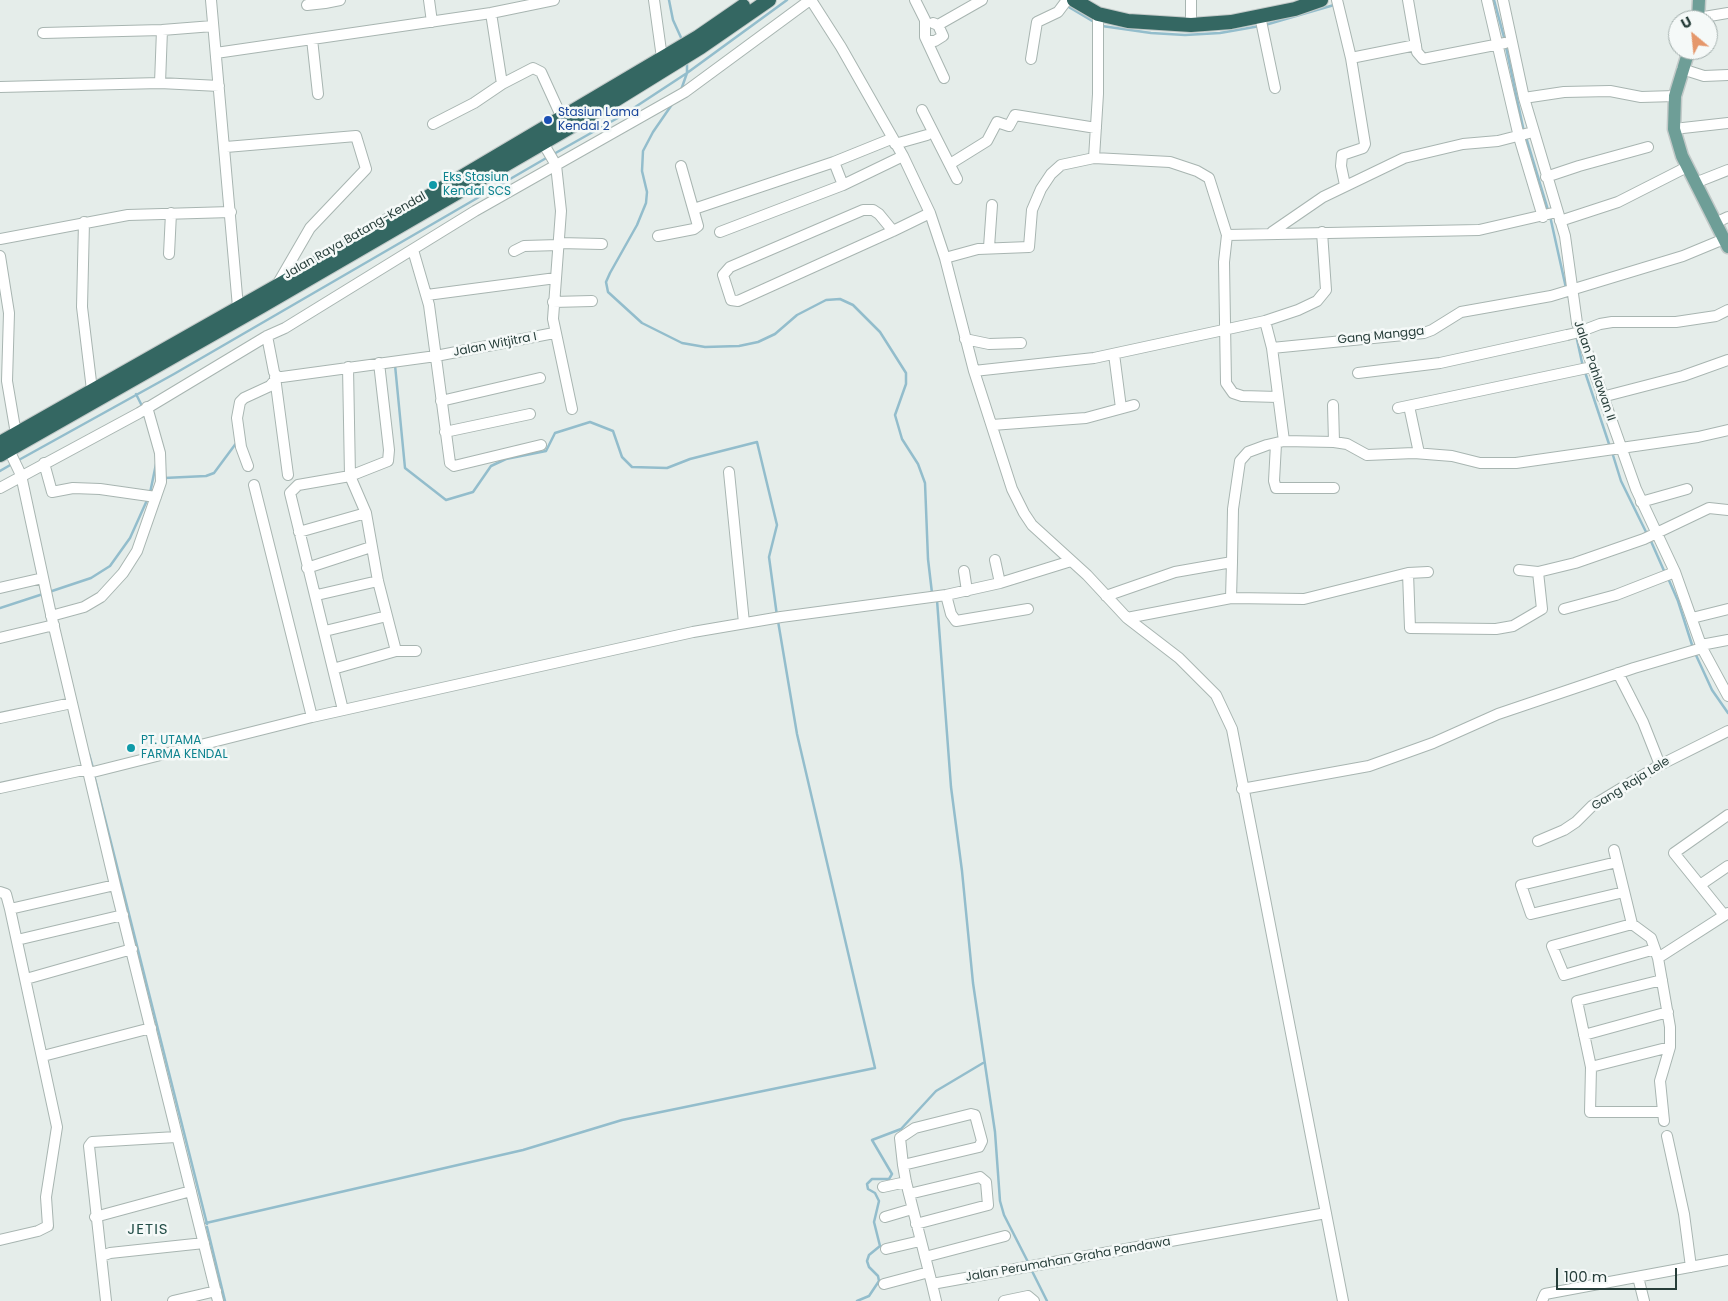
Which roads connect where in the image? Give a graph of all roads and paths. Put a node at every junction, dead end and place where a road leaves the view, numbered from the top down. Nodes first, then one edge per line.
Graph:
1 (211, 0) edge
2 (340, 0) edge
3 (429, 0) edge
4 (554, 0) edge
5 (654, 0) edge
6 (752, 0) edge
7 (769, 0) edge
8 (810, 0) edge
9 (915, 0) edge
10 (982, 0) edge
11 (1067, 0) edge
12 (1074, 0) edge
13 (1191, 0) edge
14 (1321, 0) edge
15 (1408, 0) edge
16 (1487, 0) edge
17 (1503, 0) edge
18 (325, 1) edge
19 (1338, 3) edge
20 (307, 5) dead end
21 (491, 13) junction
22 (1098, 16) junction
23 (1261, 18) junction
24 (925, 20) junction
25 (432, 22) junction
26 (938, 25) junction
27 (1191, 25) junction
28 (213, 26) junction
29 (162, 30) junction
30 (43, 33) dead end
31 (312, 39) junction
32 (928, 41) junction
33 (698, 43) junction
34 (1505, 43) junction
35 (1416, 45) junction
36 (216, 53) junction
37 (1351, 58) junction
38 (667, 59) junction
39 (1031, 59) dead end
40 (1685, 60) edge
41 (1682, 69) junction
42 (1728, 75) edge
43 (944, 78) dead end
44 (160, 83) junction
45 (502, 84) junction
46 (219, 86) junction
47 (0, 87) edge
48 (1275, 88) dead end
49 (318, 94) dead end
50 (1675, 96) junction
51 (1524, 98) junction
52 (922, 110) dead end
53 (562, 118) junction
54 (1728, 123) edge
55 (433, 124) dead end
56 (1096, 128) junction
57 (1674, 129) junction
58 (928, 135) dead end
59 (1525, 135) junction
60 (893, 141) junction
61 (544, 145) junction
62 (226, 147) junction
63 (1648, 148) dead end
64 (902, 156) junction
65 (1094, 158) junction
66 (834, 162) junction
67 (555, 164) junction
68 (950, 164) junction
69 (681, 166) dead end
70 (1682, 170) junction
71 (1728, 170) edge
72 (1546, 177) junction
73 (957, 179) dead end
74 (1695, 183) junction
75 (843, 185) junction
76 (1345, 185) junction
77 (992, 205) dead end
78 (694, 209) junction
79 (170, 212) junction
80 (231, 212) junction
81 (930, 213) junction
82 (1552, 216) junction
83 (1728, 218) edge
84 (84, 222) junction
85 (1715, 223) junction
86 (893, 231) junction
87 (720, 232) dead end
88 (1272, 232) junction
89 (1322, 232) junction
90 (1227, 235) junction
91 (658, 236) dead end
92 (0, 240) edge
93 (1726, 243) edge
94 (559, 244) junction
95 (602, 244) dead end
96 (989, 247) junction
97 (413, 250) junction
98 (514, 251) dead end
99 (169, 254) dead end
100 (0, 256) edge
101 (944, 258) junction
102 (556, 278) junction
103 (277, 286) junction
104 (1570, 290) junction
105 (427, 295) junction
106 (592, 301) dead end
107 (553, 302) junction
108 (238, 307) junction
109 (1728, 310) edge
110 (1265, 321) junction
111 (4, 326) edge
112 (1226, 329) junction
113 (1580, 332) junction
114 (554, 333) junction
115 (267, 336) junction
116 (965, 339) junction
117 (1021, 343) dead end
118 (1272, 348) junction
119 (1114, 354) junction
120 (436, 356) junction
121 (1728, 360) edge
122 (379, 363) junction
123 (348, 367) junction
124 (1590, 367) junction
125 (974, 371) junction
126 (1358, 373) dead end
127 (274, 376) junction
128 (540, 378) dead end
129 (92, 390) junction
130 (1278, 397) junction
131 (1602, 397) junction
132 (5, 398) edge
133 (441, 401) junction
134 (1134, 405) dead end
135 (1333, 405) dead end
136 (1409, 406) junction
137 (1121, 408) junction
138 (1398, 408) dead end
139 (144, 409) junction
140 (572, 409) dead end
141 (530, 414) dead end
142 (992, 426) junction
143 (1728, 430) edge
144 (445, 432) junction
145 (16, 434) junction
146 (1280, 442) junction
147 (1334, 442) junction
148 (541, 445) dead end
149 (1620, 448) junction
150 (6, 451) edge
151 (1419, 453) junction
152 (44, 463) junction
153 (248, 466) dead end
154 (20, 472) junction
155 (729, 472) dead end
156 (288, 476) dead end
157 (350, 476) junction
158 (254, 485) dead end
159 (0, 488) edge
160 (1334, 488) dead end
161 (1687, 489) dead end
162 (150, 496) junction
163 (1641, 502) junction
164 (1728, 510) edge
165 (366, 513) junction
166 (299, 532) junction
167 (1651, 536) junction
168 (371, 547) junction
169 (995, 560) dead end
170 (1071, 561) junction
171 (1232, 562) junction
172 (307, 568) junction
173 (964, 570) dead end
174 (1518, 570) dead end
175 (1428, 572) dead end
176 (1538, 572) junction
177 (1673, 573) junction
178 (1408, 574) junction
179 (43, 578) junction
180 (378, 581) junction
181 (1000, 584) junction
182 (0, 588) edge
183 (967, 591) junction
184 (317, 595) junction
185 (938, 596) junction
186 (1106, 596) junction
187 (1231, 598) junction
188 (1564, 609) dead end
189 (1728, 609) edge
190 (1028, 610) dead end
191 (387, 616) junction
192 (1127, 618) junction
193 (1692, 618) junction
194 (52, 620) junction
195 (744, 623) junction
196 (325, 631) junction
197 (0, 638) edge
198 (1728, 640) edge
199 (1698, 648) junction
200 (396, 651) junction
201 (416, 651) dead end
202 (333, 669) junction
203 (1618, 673) junction
204 (1728, 696) edge
205 (72, 703) junction
206 (343, 710) junction
207 (312, 717) junction
208 (0, 718) edge
209 (1728, 731) edge
210 (1660, 765) junction
211 (88, 771) junction
212 (0, 788) edge
213 (1242, 789) junction
214 (1728, 815) edge
215 (1538, 842) dead end
216 (1614, 850) dead end
217 (1617, 862) junction
218 (1728, 866) edge
219 (115, 884) junction
220 (1700, 885) junction
221 (0, 892) edge
222 (1624, 892) junction
223 (10, 909) junction
224 (1726, 914) edge
225 (123, 915) junction
226 (1632, 924) junction
227 (17, 940) junction
228 (132, 949) junction
229 (1657, 954) junction
230 (26, 979) junction
231 (1662, 980) junction
232 (1668, 1012) junction
233 (151, 1028) junction
234 (1584, 1035) junction
235 (1670, 1047) junction
236 (43, 1056) junction
237 (1591, 1066) junction
238 (1667, 1136) dead end
239 (176, 1137) junction
240 (903, 1165) junction
241 (906, 1182) junction
242 (883, 1187) dead end
243 (191, 1191) junction
244 (909, 1194) junction
245 (912, 1209) junction
246 (1326, 1213) junction
247 (96, 1217) junction
248 (885, 1217) dead end
249 (916, 1224) junction
250 (1005, 1236) dead end
251 (0, 1240) edge
252 (920, 1241) junction
253 (204, 1243) junction
254 (886, 1249) dead end
255 (102, 1256) junction
256 (925, 1257) junction
257 (1728, 1260) edge
258 (1691, 1267) junction
259 (928, 1272) junction
260 (1638, 1277) junction
261 (884, 1284) dead end
262 (932, 1284) junction
263 (217, 1296) edge
264 (933, 1300) edge
265 (106, 1301) edge
266 (173, 1301) edge
267 (1004, 1301) edge
268 (1034, 1301) edge
269 (1343, 1301) edge
270 (1542, 1301) edge
271 (1644, 1301) edge

1 - 28 street
2 - 18 street
3 - 25 street
4 - 21 street
5 - 38 street
6 - 33 highway, Jalan Raya Batang-Kendal
7 - 33 highway, Jalan Raya Batang-Kendal
8 - 60 street
8 - 67 street
9 - 24 street
10 - 26 street
11 - 39 street
12 - 22 highway
13 - 27 street
14 - 23 highway
15 - 35 street
16 - 34 street
17 - 34 street, Jalan Pahlawan II
18 - 20 street
19 - 37 street
21 - 25 street
21 - 45 street
22 - 27 highway
22 - 56 street
23 - 27 highway
23 - 48 street
24 - 26 street
24 - 32 street
25 - 31 street
26 - 32 street
28 - 29 street
28 - 36 street
29 - 30 street
29 - 44 street
31 - 36 street
31 - 49 street
32 - 43 street
33 - 38 highway, Jalan Raya Batang-Kendal
34 - 35 street
34 - 51 street, Jalan Pahlawan II
34 - 59 street
35 - 37 street
36 - 46 street
37 - 76 street
38 - 53 highway, Jalan Raya Batang-Kendal
38 - 61 highway, Jalan Raya Batang-Kendal
40 - 41 main road
41 - 42 street
41 - 50 main road
44 - 46 street
44 - 47 street
45 - 53 street
45 - 55 street
46 - 62 street
50 - 51 street
50 - 57 main road
51 - 59 street, Jalan Pahlawan II
52 - 68 street
53 - 103 highway, Jalan Raya Batang-Kendal
54 - 57 street
56 - 65 street
56 - 68 street
57 - 70 main road
58 - 60 street
59 - 72 street, Jalan Pahlawan II
59 - 76 street
59 - 82 street
60 - 64 street
60 - 66 street
61 - 67 street
61 - 150 highway, Jalan Raya Batang-Kendal
62 - 80 street
62 - 103 street
63 - 72 street
64 - 75 street
64 - 81 street
65 - 90 street
65 - 96 street
66 - 75 street
66 - 78 street
67 - 94 street
67 - 97 street
68 - 73 street
69 - 78 street
70 - 74 main road
70 - 82 street
71 - 74 street
72 - 82 street, Jalan Pahlawan II
74 - 85 main road
75 - 87 street
76 - 88 street
77 - 96 street
78 - 91 street
79 - 80 street
79 - 84 street
79 - 99 street
80 - 108 street
81 - 86 street
81 - 101 street
82 - 89 street
82 - 104 street, Jalan Pahlawan II
83 - 85 street
84 - 92 street
84 - 129 street
85 - 93 main road
86 - 86 street
88 - 89 street
88 - 90 street
89 - 110 street
90 - 112 street
93 - 104 street, Gang Mangga
94 - 95 street
94 - 98 street
94 - 102 street
96 - 101 street
97 - 105 street
97 - 115 street
100 - 111 street
101 - 116 street
102 - 105 street
102 - 107 street
103 - 108 highway, Jalan Raya Batang-Kendal
104 - 113 street, Jalan Pahlawan II
104 - 118 street, Gang Mangga
105 - 120 street
106 - 107 street
107 - 114 street
108 - 129 highway, Jalan Raya Batang-Kendal
109 - 113 street
110 - 112 street
110 - 118 street
111 - 132 street
112 - 119 street
112 - 130 street
113 - 124 street, Jalan Pahlawan II
113 - 126 street, bridge
114 - 120 street, Jalan Witjitra I
114 - 140 street
115 - 127 street
115 - 139 street
116 - 117 street
116 - 125 street
118 - 130 street
119 - 125 street
119 - 137 street
120 - 122 street, Jalan Witjitra I
120 - 133 street
121 - 131 street
122 - 123 street, Jalan Witjitra I
122 - 157 street
123 - 127 street, Jalan Witjitra I
123 - 157 street
124 - 131 street, Jalan Pahlawan II
124 - 136 street
125 - 142 street
127 - 153 street
127 - 156 street
128 - 133 street
129 - 145 highway, Jalan Raya Batang-Kendal
130 - 146 street
131 - 149 street, Jalan Pahlawan II
132 - 145 street
133 - 144 street
134 - 137 street
135 - 147 street
136 - 138 street
136 - 151 street
137 - 142 street
139 - 152 street
139 - 162 street
141 - 144 street
142 - 170 street
143 - 149 street
144 - 148 street
145 - 150 highway, Jalan Raya Batang-Kendal
146 - 147 street
146 - 160 street
146 - 171 street
147 - 151 street
149 - 151 street
149 - 163 street, Jalan Pahlawan II
150 - 154 street
152 - 154 street
152 - 162 street
154 - 159 street
154 - 179 street
155 - 195 street
157 - 165 street
157 - 166 street
158 - 207 street
161 - 163 street
162 - 194 street
163 - 167 street, Jalan Pahlawan II
164 - 167 street
165 - 166 street
165 - 168 street
166 - 172 street
167 - 176 street
167 - 177 street, Jalan Pahlawan II
168 - 172 street
168 - 180 street
169 - 181 street
170 - 181 street
170 - 186 street
171 - 186 street
171 - 187 street
172 - 184 street
173 - 183 street
174 - 176 street
175 - 178 street
176 - 178 street
177 - 188 street
177 - 193 street, Jalan Pahlawan II
178 - 187 street
179 - 182 street
179 - 194 street
180 - 184 street
180 - 191 street
181 - 183 street
183 - 185 street
184 - 196 street
185 - 190 street
185 - 195 street
186 - 192 street
187 - 192 street
189 - 193 street
191 - 196 street
191 - 200 street
192 - 213 street
193 - 199 street, Jalan Pahlawan II
194 - 197 street
194 - 205 street
195 - 206 street
196 - 202 street
198 - 199 street
199 - 203 street
199 - 204 street, Jalan Pahlawan II
200 - 201 street
200 - 202 street
202 - 206 street
203 - 210 street
203 - 213 street
205 - 208 street
205 - 211 street
206 - 207 street
207 - 211 street
209 - 210 street, Gang Raja Lele
210 - 215 street, Gang Raja Lele
211 - 212 street
211 - 219 street
213 - 246 street
214 - 220 street
216 - 217 street
217 - 222 street
217 - 222 street
218 - 220 street
219 - 223 street
219 - 225 street
220 - 224 street
221 - 223 street
222 - 226 street
223 - 227 street
224 - 229 street
225 - 227 street
225 - 228 street
226 - 229 street
226 - 229 street
227 - 230 street
228 - 230 street
228 - 233 street
229 - 231 street
230 - 236 street
231 - 232 street
231 - 234 street
232 - 234 street
232 - 235 street
233 - 236 street
233 - 239 street
234 - 237 street
235 - 237 street
235 - 237 street
236 - 251 street
238 - 258 street
239 - 243 street
239 - 247 street
240 - 240 street
240 - 241 street
241 - 242 street
241 - 244 street
243 - 247 street
243 - 253 street
244 - 245 street
244 - 249 street
245 - 248 street
245 - 249 street
246 - 262 street, Jalan Perumahan Graha Pandawa
246 - 269 street
247 - 255 street
249 - 252 street
250 - 256 street
252 - 254 street
252 - 256 street
253 - 255 street
253 - 263 street
255 - 265 street
256 - 259 street
257 - 258 street
258 - 260 street
259 - 261 street
259 - 262 street
260 - 270 street
260 - 271 street
262 - 264 street
263 - 266 street
267 - 268 street

